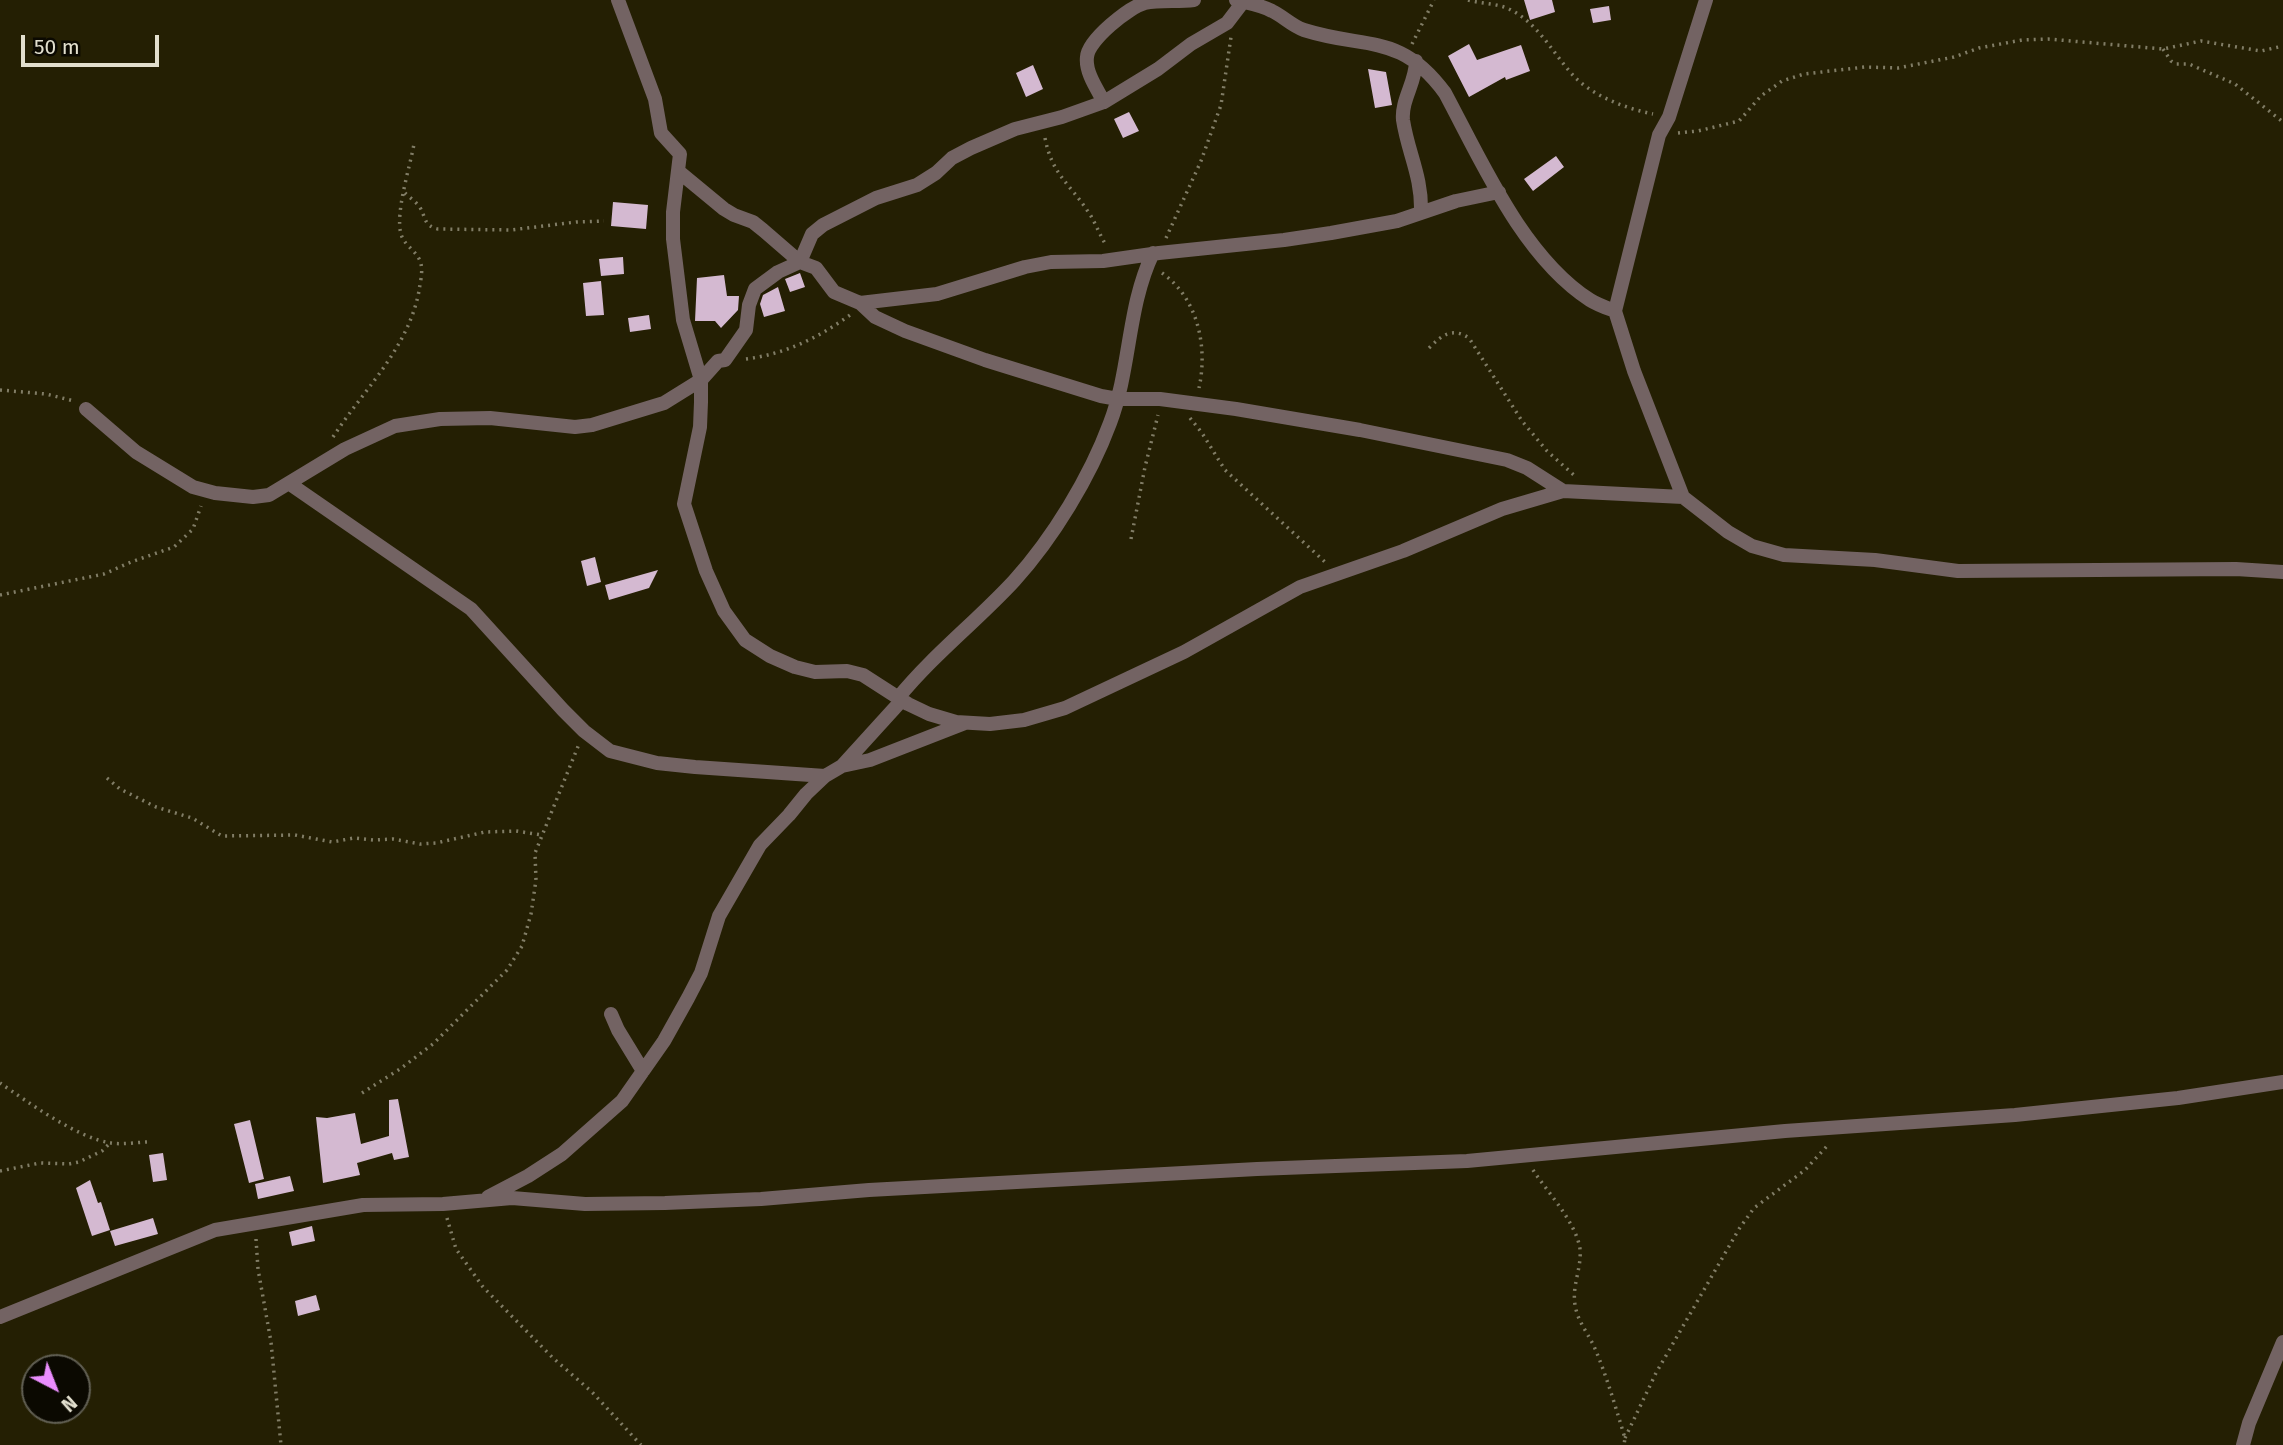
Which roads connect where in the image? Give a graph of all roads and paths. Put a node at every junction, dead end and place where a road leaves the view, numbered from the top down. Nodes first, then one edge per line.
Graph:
1 (618, 0) edge
2 (1194, 0) edge
3 (1434, 0) edge
4 (1468, 0) edge
5 (1706, 0) edge
6 (1239, 1) edge
7 (1229, 21) junction
8 (2283, 46) edge
9 (2163, 49) junction
10 (1411, 58) junction
11 (1104, 102) junction
12 (1669, 117) junction
13 (1042, 121) junction
14 (2283, 122) edge
15 (1659, 135) junction
16 (414, 144) dead end
17 (678, 171) junction
18 (1499, 192) junction
19 (405, 193) junction
20 (1421, 212) junction
21 (604, 222) dead end
22 (1153, 256) junction
23 (1113, 260) junction
24 (800, 262) junction
25 (862, 304) junction
26 (1615, 311) junction
27 (1429, 348) dead end
28 (725, 360) junction
29 (701, 380) junction
30 (0, 390) edge
31 (1118, 399) junction
32 (1160, 399) junction
33 (1175, 401) junction
34 (1196, 404) junction
35 (86, 409) joint
36 (318, 465) junction
37 (290, 484) junction
38 (1563, 491) junction
39 (215, 493) junction
40 (1595, 493) junction
41 (1683, 497) junction
42 (1131, 539) dead end
43 (2283, 572) edge
44 (1337, 573) junction
45 (0, 595) edge
46 (900, 699) junction
47 (966, 723) junction
48 (584, 731) junction
49 (842, 766) junction
50 (825, 776) junction
51 (107, 778) dead end
52 (542, 835) junction
53 (611, 1014) dead end
54 (643, 1071) junction
55 (2283, 1082) edge
56 (0, 1083) edge
57 (362, 1093) dead end
58 (1847, 1127) junction
59 (149, 1142) dead end
60 (110, 1143) junction
61 (1524, 1156) junction
62 (0, 1171) edge
63 (480, 1201) junction
64 (443, 1204) junction
65 (255, 1223) junction
66 (0, 1317) edge
67 (2283, 1342) edge
68 (1625, 1438) junction
69 (281, 1445) edge
70 (641, 1445) edge
71 (1623, 1445) edge
72 (2243, 1445) edge

1 - 17 street
2 - 11 street
3 - 10 path
4 - 12 path
5 - 12 street
6 - 7 street
6 - 10 street
7 - 11 street
7 - 22 path
8 - 9 path
9 - 14 path
9 - 15 path
10 - 18 street
10 - 20 street
11 - 13 street
12 - 15 street
13 - 23 path
13 - 24 street
15 - 26 street
16 - 19 path
17 - 24 street
17 - 29 street
18 - 20 street
18 - 26 street
19 - 21 path
19 - 36 path
20 - 22 street
22 - 23 street
22 - 31 street
22 - 34 path
23 - 25 street
24 - 25 street
24 - 28 street
25 - 28 path
25 - 31 street
26 - 41 street
27 - 40 path
28 - 29 street
29 - 36 street
29 - 46 street
30 - 35 path
31 - 32 street
31 - 46 street
32 - 33 street
32 - 42 path
33 - 34 street
33 - 44 path
34 - 38 street
35 - 39 street
36 - 37 street
37 - 39 street
37 - 48 street
38 - 40 street
38 - 44 street
39 - 45 path
40 - 41 street
41 - 43 street
44 - 47 street
46 - 47 street
46 - 49 street
47 - 49 street
48 - 50 street
48 - 52 path
49 - 50 street
50 - 54 street
51 - 52 path
52 - 57 path
53 - 54 street
54 - 63 street
55 - 58 street
56 - 60 path
58 - 61 street
58 - 68 path
59 - 60 path
60 - 62 path
61 - 63 street
61 - 68 path
63 - 64 street
64 - 65 street
64 - 70 path
65 - 66 street
65 - 69 path
67 - 72 street
68 - 71 path

